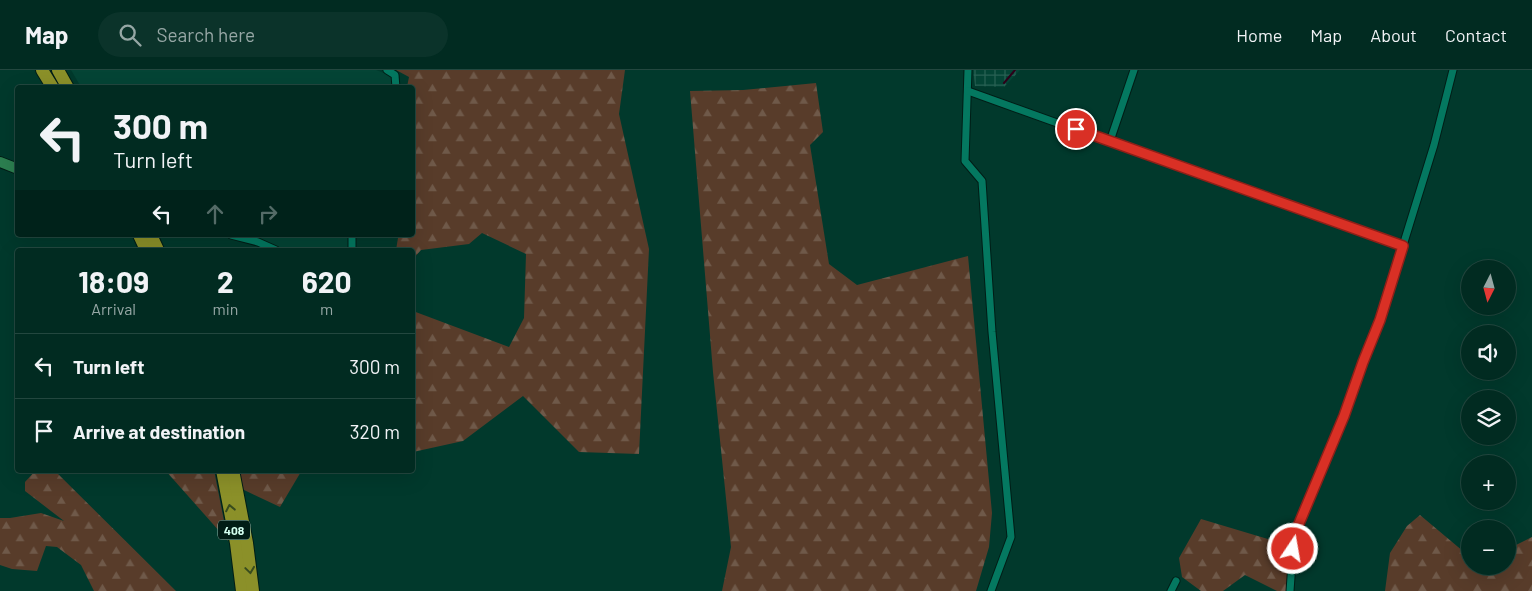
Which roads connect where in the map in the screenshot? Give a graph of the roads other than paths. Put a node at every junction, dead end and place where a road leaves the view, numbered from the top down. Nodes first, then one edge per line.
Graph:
1 (42, 70) edge
2 (58, 70) edge
3 (387, 70) edge
4 (968, 70) edge
5 (1134, 70) edge
6 (1453, 70) edge
7 (51, 85) edge
8 (66, 85) edge
9 (396, 85) edge
10 (968, 90) junction
11 (1110, 141) junction
12 (0, 162) edge
13 (15, 168) edge
14 (239, 237) edge
15 (1403, 246) junction
16 (272, 248) edge
17 (223, 473) edge
18 (234, 473) edge
19 (1176, 581) dead end
20 (242, 591) edge
21 (253, 591) edge
22 (991, 591) edge
23 (1171, 591) edge
24 (1290, 591) edge

1 - 7 highway
2 - 8 highway
3 - 9 street
4 - 10 street
5 - 11 street
6 - 15 street
10 - 11 street
10 - 22 street
11 - 15 street
12 - 13 street
14 - 16 street
15 - 24 street
20 -> 17 highway, 408
18 -> 21 highway, 408
19 - 23 street

